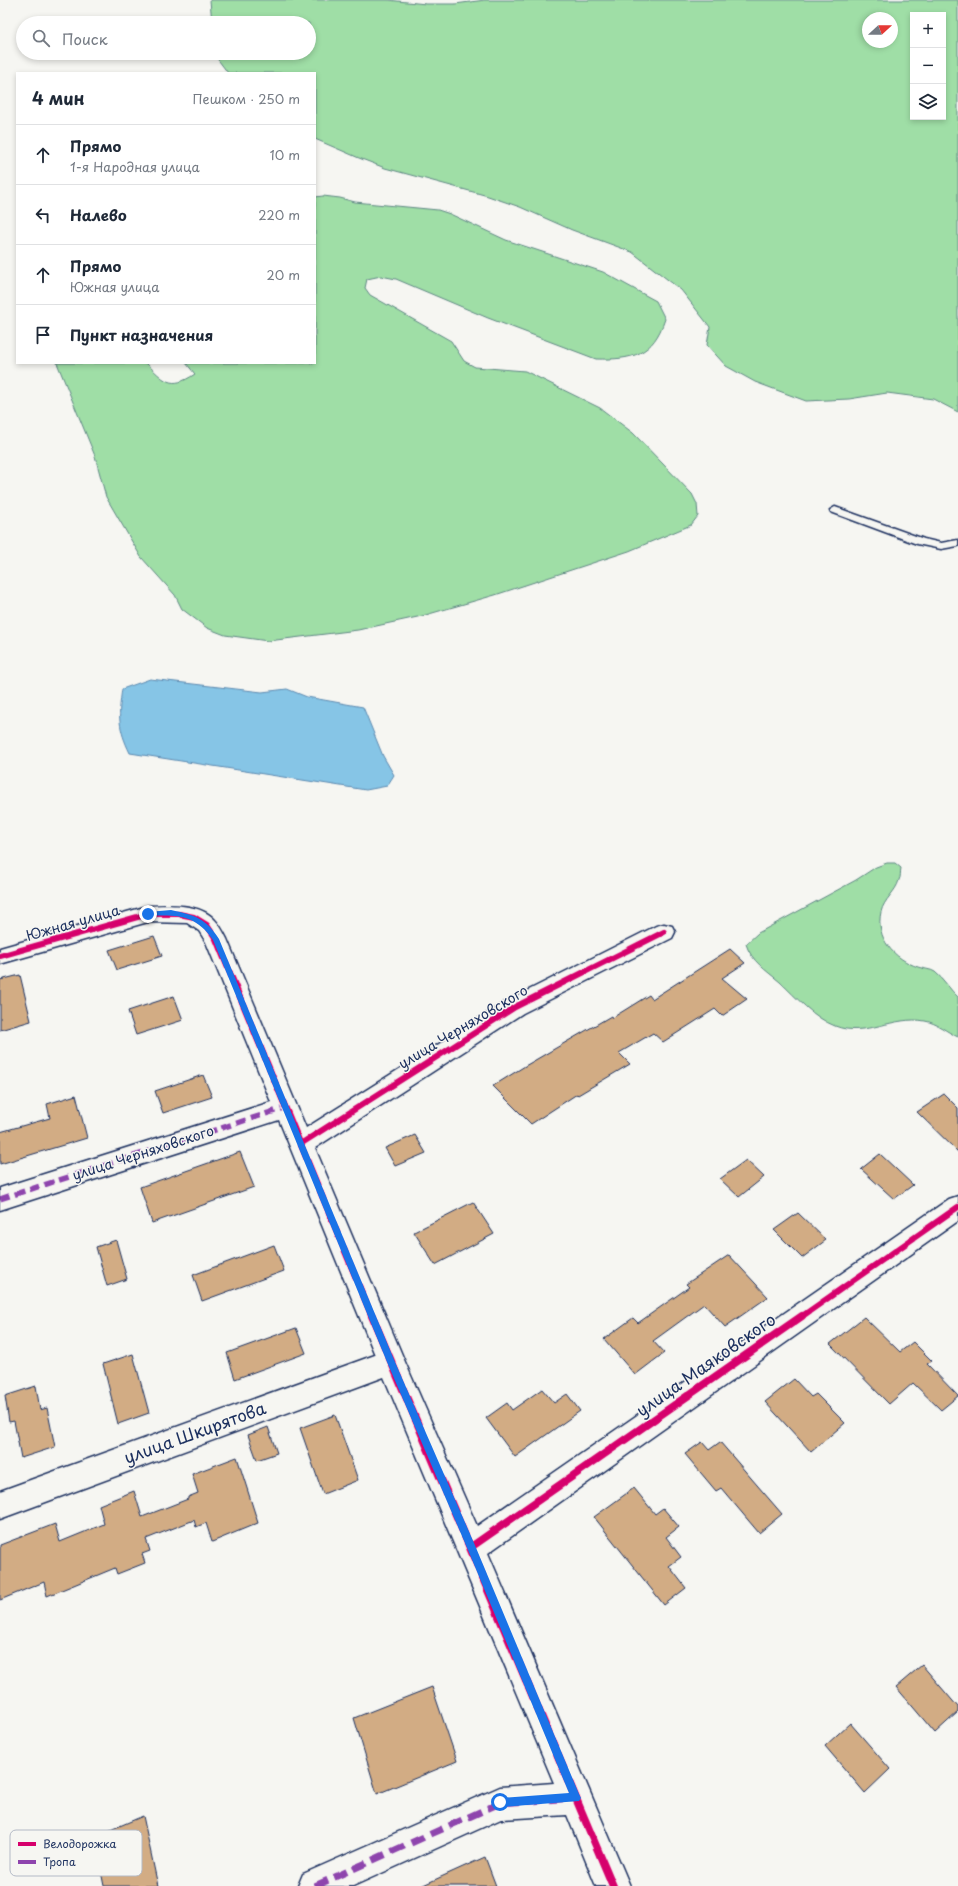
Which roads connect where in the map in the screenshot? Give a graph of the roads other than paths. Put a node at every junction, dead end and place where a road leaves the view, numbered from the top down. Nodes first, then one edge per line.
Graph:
1 (835, 510) dead end
2 (958, 543) edge
3 (664, 932) dead end
4 (0, 956) edge
5 (286, 1107) junction
6 (302, 1143) junction
7 (0, 1199) edge
8 (958, 1207) edge
9 (391, 1362) junction
10 (0, 1505) edge
11 (471, 1546) junction
12 (576, 1798) junction
13 (315, 1886) edge
14 (613, 1886) edge

1 - 2 lane
3 - 6 street, улица Черняховского
4 - 5 street, Южная улица
5 - 6 street, Южная улица
5 - 7 street, улица Черняховского
6 - 9 street, Южная улица
8 - 11 street, улица Маяковского
9 - 10 street, улица Шкирятова
9 - 11 street, Южная улица
11 - 12 street, Южная улица
12 - 13 street
12 - 14 street, Южная улица

